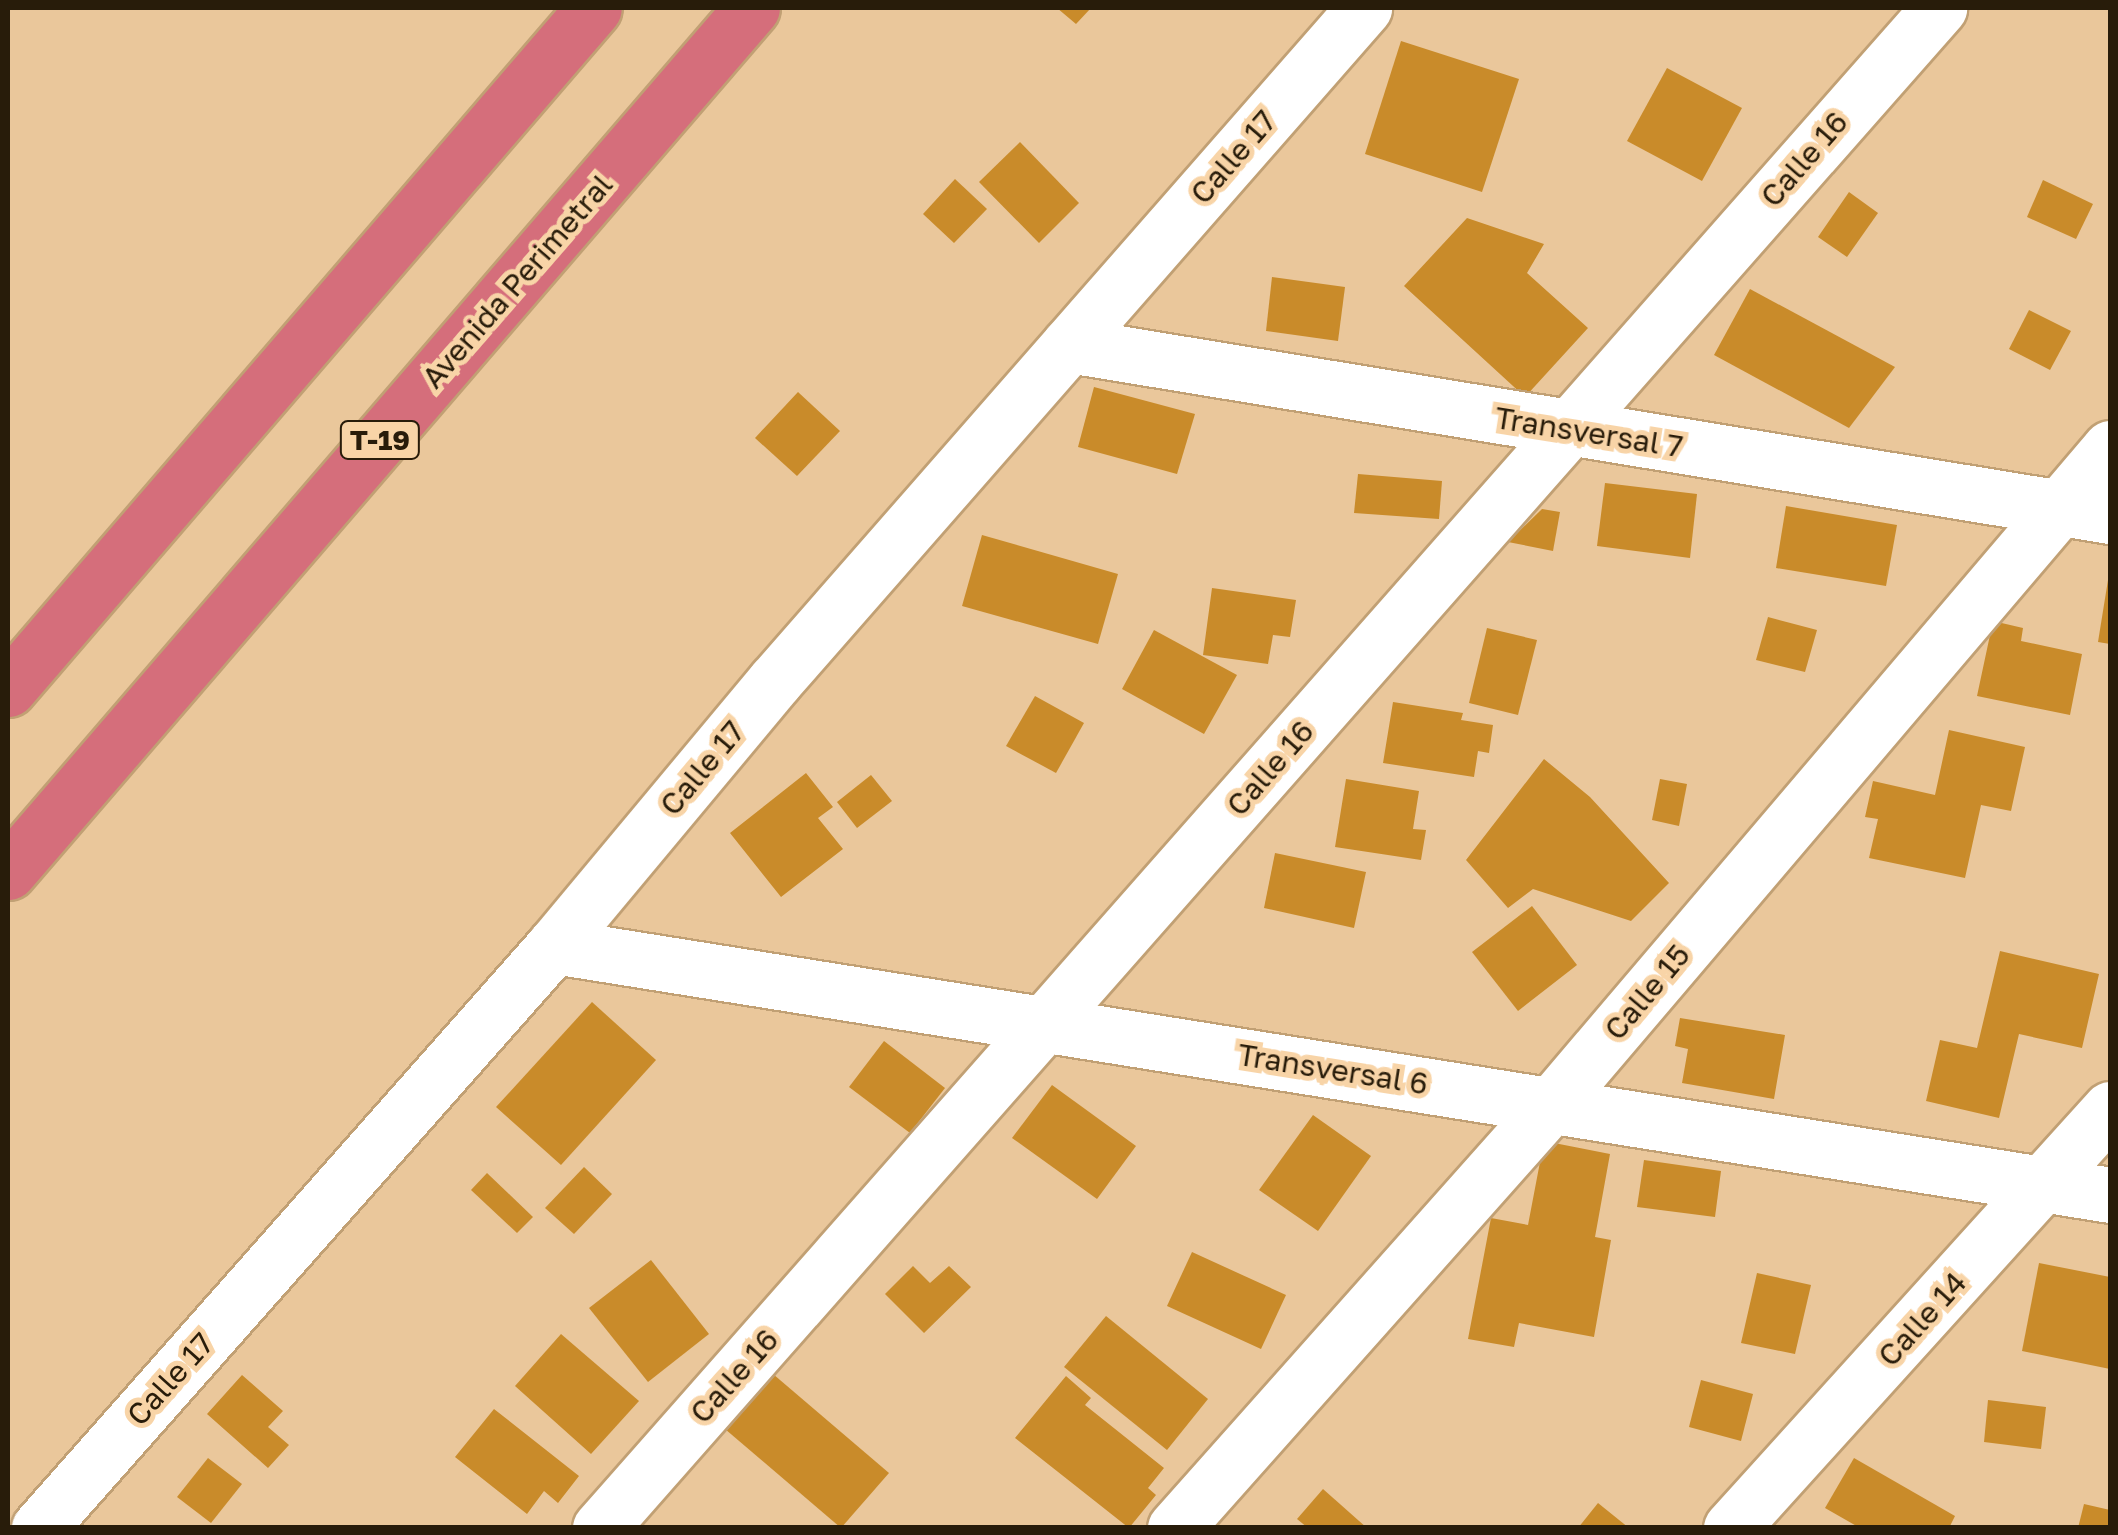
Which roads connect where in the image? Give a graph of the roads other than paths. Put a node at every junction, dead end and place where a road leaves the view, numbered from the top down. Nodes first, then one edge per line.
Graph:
1 (594, 8) edge
2 (752, 8) edge
3 (1364, 8) edge
4 (1939, 8) edge
5 (1069, 345) junction
6 (1568, 428) junction
7 (2110, 448) edge
8 (2085, 512) edge
9 (8, 689) edge
10 (8, 872) edge
11 (554, 946) junction
12 (1046, 1024) junction
13 (1552, 1103) junction
14 (2110, 1109) edge
15 (2048, 1182) junction
16 (2110, 1195) edge
17 (38, 1528) edge
18 (600, 1528) edge
19 (1174, 1528) edge
20 (1731, 1528) edge

1 - 9 highway
2 - 10 highway, Avenida Perimetral / T-19
3 - 5 street, Calle 17
4 - 6 street, Calle 16
5 - 6 street, Transversal 7
5 - 11 street, Calle 17
6 - 8 street, Transversal 7
6 - 12 street, Calle 16
7 - 8 street, Calle 15
8 - 13 street, Calle 15
11 - 12 street, Transversal 6
11 - 17 street, Calle 17
12 - 13 street, Transversal 6
12 - 18 street, Calle 16
13 - 15 street, Transversal 6
13 - 19 street, Calle 15
14 - 15 street, Calle 14
15 - 16 street, Transversal 6
15 - 20 street, Calle 14

